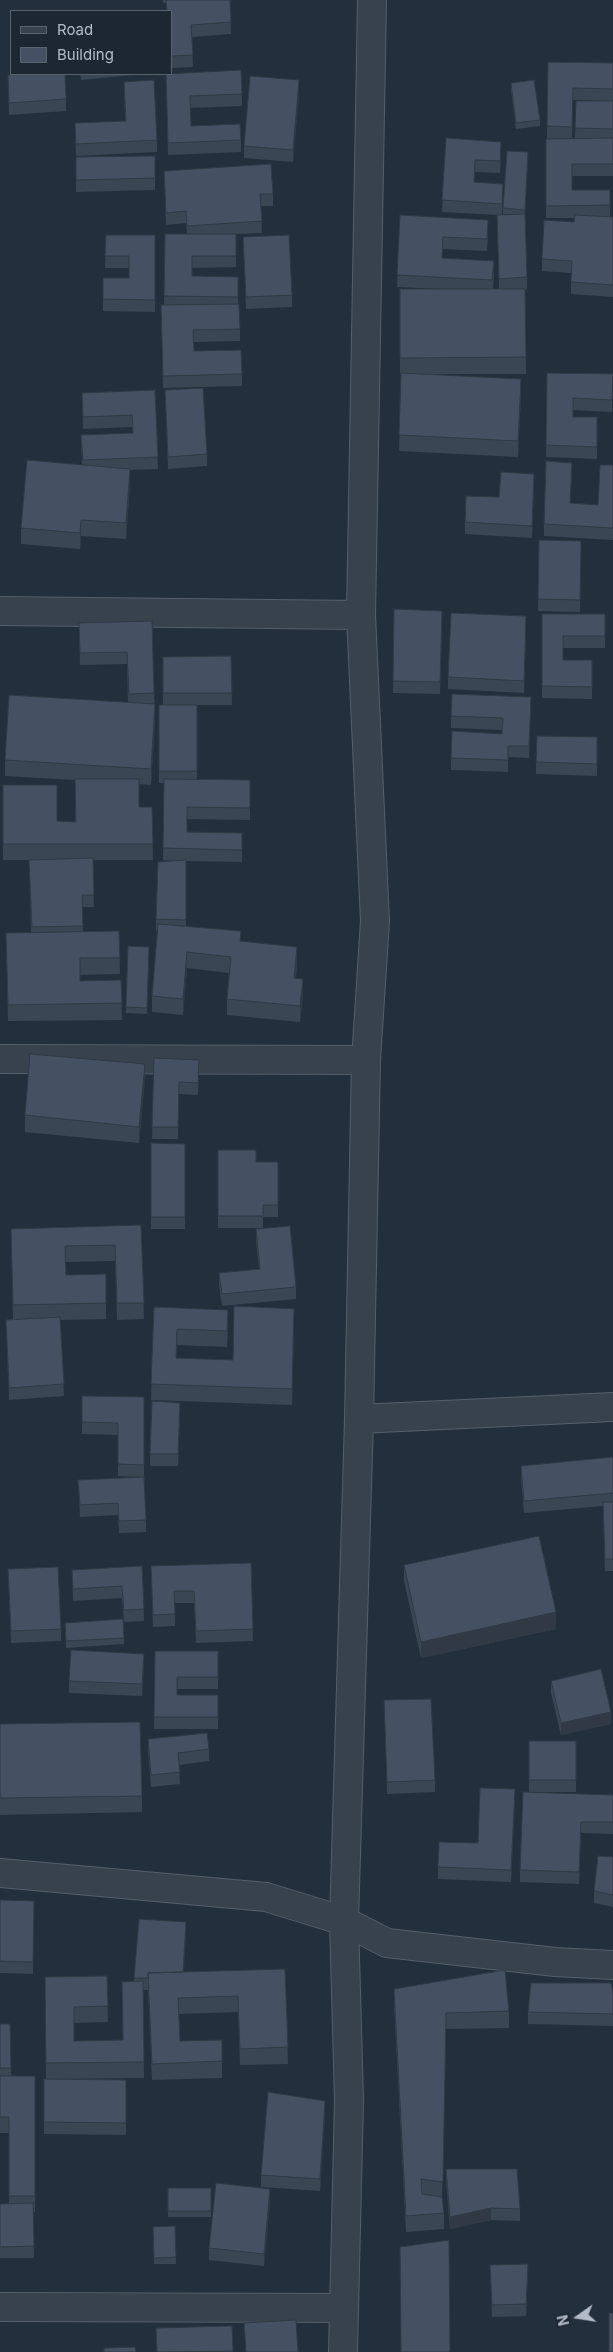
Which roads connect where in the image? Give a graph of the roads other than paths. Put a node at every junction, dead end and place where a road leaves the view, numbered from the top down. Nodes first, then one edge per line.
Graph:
1 (372, 0) edge
2 (0, 611) edge
3 (361, 615) junction
4 (0, 1059) edge
5 (366, 1060) junction
6 (613, 1408) edge
7 (359, 1419) junction
8 (0, 1873) edge
9 (344, 1921) junction
10 (613, 1965) edge
11 (0, 2307) edge
12 (344, 2308) junction
13 (343, 2352) edge

1 - 3 street
2 - 3 street
3 - 5 street
4 - 5 street
5 - 7 street
6 - 7 street
7 - 9 street
8 - 9 street
9 - 10 street
9 - 12 street
11 - 12 street
12 - 13 street

